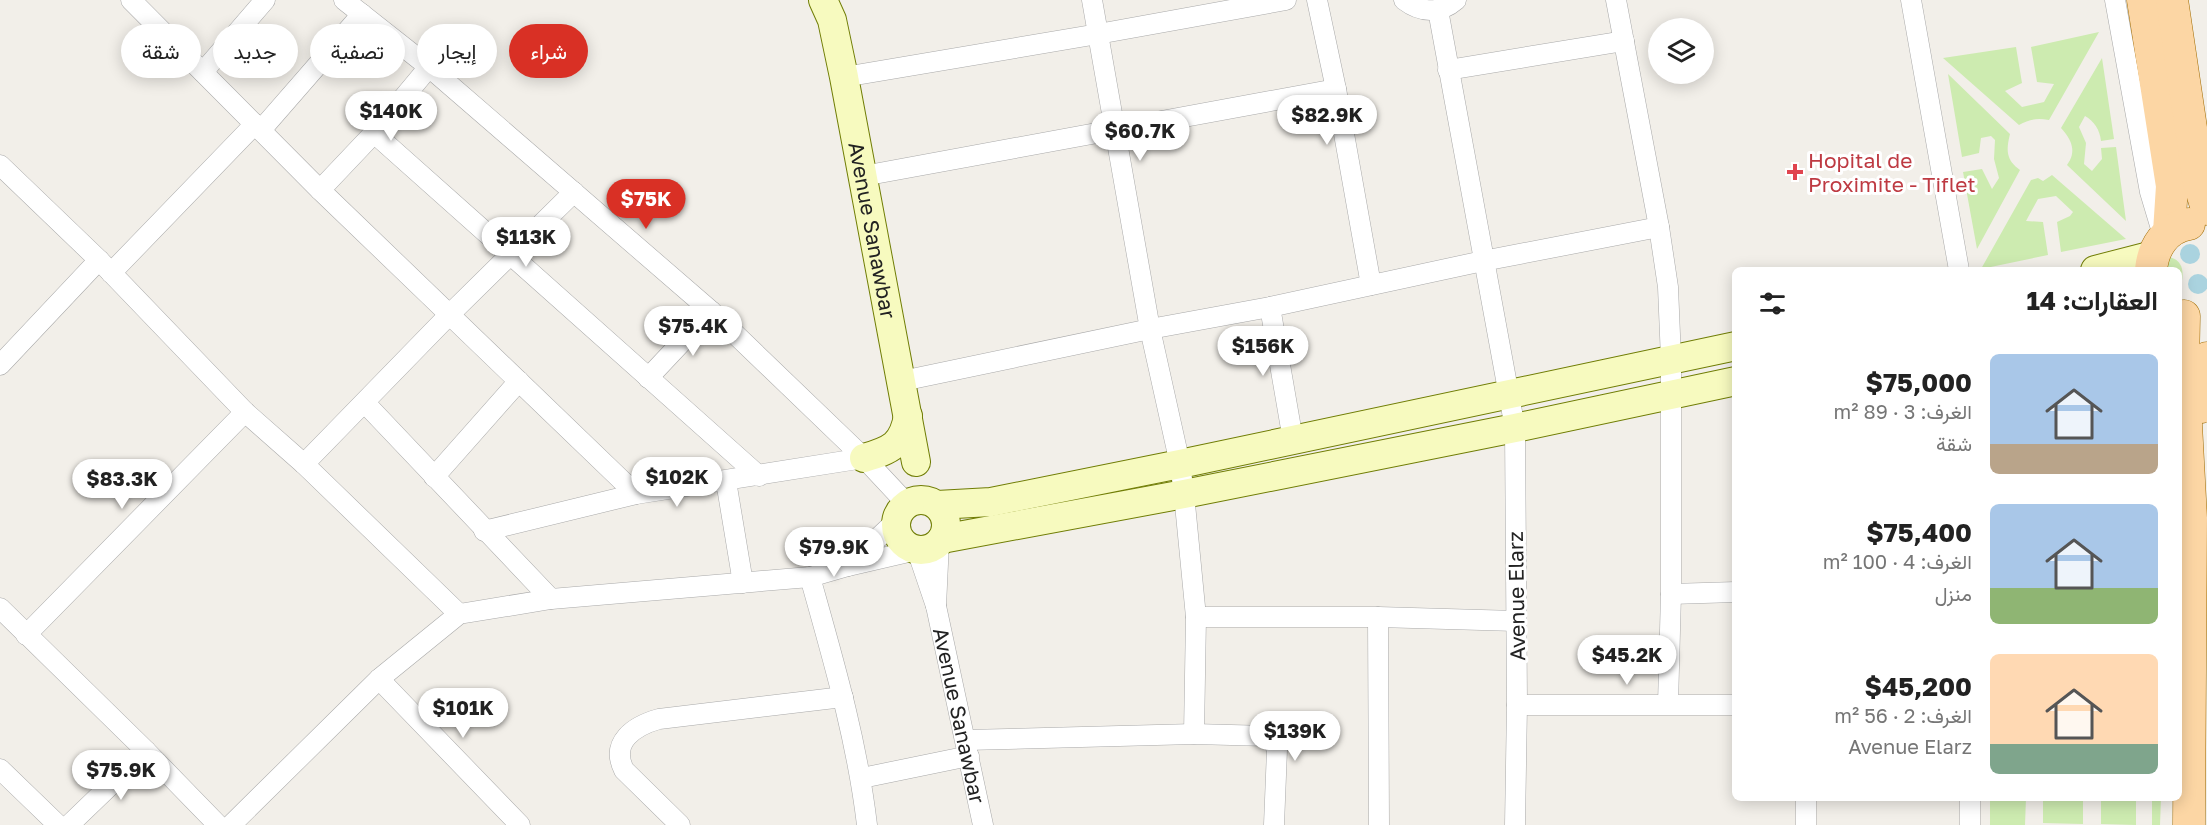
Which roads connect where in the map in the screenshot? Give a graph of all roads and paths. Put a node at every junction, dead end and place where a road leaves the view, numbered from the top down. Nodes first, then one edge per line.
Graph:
1 (131, 0) edge
2 (265, 0) edge
3 (344, 0) edge
4 (823, 0) edge
5 (1092, 0) edge
6 (1286, 0) edge
7 (1317, 0) edge
8 (1404, 0) edge
9 (1456, 0) edge
10 (1616, 0) edge
11 (1911, 0) edge
12 (2115, 0) edge
13 (2143, 0) edge
14 (2172, 0) edge
15 (1438, 10) junction
16 (362, 14) junction
17 (1098, 34) junction
18 (1623, 42) junction
19 (417, 58) edge
20 (1448, 70) junction
21 (203, 72) junction
22 (844, 76) junction
23 (420, 78) edge
24 (442, 78) edge
25 (1336, 89) junction
26 (258, 127) junction
27 (1115, 130) junction
28 (374, 133) junction
29 (0, 165) edge
30 (863, 176) junction
31 (320, 190) junction
32 (2187, 190) edge
33 (574, 192) junction
34 (2207, 224) edge
35 (1659, 227) junction
36 (2159, 248) edge
37 (511, 256) junction
38 (1483, 261) junction
39 (105, 266) junction
40 (1958, 267) edge
41 (2104, 267) edge
42 (1371, 285) junction
43 (1270, 307) junction
44 (711, 311) junction
45 (450, 314) junction
46 (2190, 315) edge
47 (1150, 329) junction
48 (1732, 347) edge
49 (1671, 359) junction
50 (0, 365) edge
51 (2198, 365) edge
52 (648, 378) junction
53 (519, 381) junction
54 (902, 381) junction
55 (1506, 382) junction
56 (1732, 382) edge
57 (1670, 393) junction
58 (365, 403) junction
59 (245, 412) junction
60 (908, 416) junction
61 (1515, 428) junction
62 (1293, 440) junction
63 (864, 458) junction
64 (304, 464) junction
65 (1180, 464) junction
66 (759, 476) junction
67 (434, 477) junction
68 (726, 481) junction
69 (1184, 494) junction
70 (636, 495) junction
71 (916, 507) junction
72 (484, 531) junction
73 (933, 544) junction
74 (848, 566) junction
75 (810, 577) junction
76 (743, 583) junction
77 (1732, 592) edge
78 (1671, 594) junction
79 (551, 600) junction
80 (0, 609) edge
81 (459, 614) junction
82 (1196, 617) junction
83 (1378, 617) junction
84 (1516, 621) junction
85 (26, 635) junction
86 (379, 679) junction
87 (843, 697) junction
88 (1668, 704) junction
89 (2198, 704) edge
90 (1518, 705) junction
91 (1732, 705) edge
92 (1194, 734) junction
93 (2198, 736) edge
94 (967, 748) junction
95 (146, 751) junction
96 (0, 769) edge
97 (862, 778) junction
98 (1806, 801) edge
99 (1970, 801) edge
100 (58, 825) edge
101 (69, 825) edge
102 (218, 825) edge
103 (231, 825) edge
104 (520, 825) edge
105 (680, 825) edge
106 (867, 825) edge
107 (983, 825) edge
108 (1274, 825) edge
109 (1379, 825) edge
110 (1515, 825) edge
111 (1806, 825) edge
112 (1970, 825) edge
113 (2189, 825) edge

1 - 21 street
2 - 21 street
3 - 16 street
4 - 22 street, Avenue Sanawbar
5 - 17 street
6 - 17 street
7 - 25 street
8 - 15 street
9 - 15 street
10 - 18 street
11 - 40 street
12 - 32 street
13 - 32 main road
14 - 32 main road
15 - 20 street, Avenue Elarz
16 - 19 street
16 - 26 street
17 - 22 street
17 - 27 street
18 - 20 street
18 - 35 street
20 - 38 street, Avenue Elarz
21 - 26 street
22 - 30 street, Avenue Sanawbar
23 - 28 street
24 - 33 street
25 - 27 street
25 - 42 street
26 - 31 street
26 - 39 street
27 - 30 street
27 - 47 street
28 - 31 street
28 - 37 street
29 - 39 street
30 - 54 street, Avenue Sanawbar
31 - 45 street
32 - 36 main road
33 - 37 street
33 - 44 street
34 - 36 main road
35 - 38 street
35 - 49 street
36 - 41 street
37 - 45 street
37 - 52 street
38 - 42 street
38 - 55 street, Avenue Elarz
39 - 50 street
39 - 59 street
42 - 43 street
43 - 47 street
43 - 62 street
44 - 52 street
44 - 63 street
45 - 53 street
45 - 58 street
46 - 51 main road
47 - 54 street
47 - 65 street
48 - 49 street
49 - 55 street
49 - 57 street
51 - 89 main road
52 - 66 street
53 - 67 street
53 - 70 street
54 - 60 street, Avenue Sanawbar
55 - 61 street, Avenue Elarz
55 - 62 street
56 - 57 street
57 - 61 street
57 - 78 street
58 - 64 street
58 - 67 street
59 - 64 street
59 - 85 street
60 - 63 street
60 - 71 street, Avenue Sanawbar
61 - 69 street
61 - 84 street, Avenue Elarz
62 - 65 street
63 - 66 street
63 - 71 street
64 - 81 street
65 - 69 street
65 - 71 street
66 - 68 street
67 - 72 street
68 - 70 street
68 - 76 street
69 - 73 street
69 - 82 street
70 - 72 street
71 - 73 street
71 - 73 street
71 - 74 street
72 - 79 street
73 - 74 street
73 - 94 street, Avenue Sanawbar
74 - 75 street
75 - 76 street
75 - 87 street
76 - 79 street
77 - 78 street
78 - 88 street
79 - 81 street
80 - 85 street
81 - 86 street
82 - 83 street
82 - 92 street
83 - 84 street
83 - 109 street
84 - 90 street, Avenue Elarz
85 - 95 street
86 - 103 street
86 - 104 street
87 - 97 street
87 - 105 street
88 - 90 street
88 - 91 street
89 - 93 main road
90 - 110 street, Avenue Elarz
92 - 94 street
92 - 108 street
93 - 113 main road
94 - 97 street
94 - 107 street, Avenue Sanawbar
95 - 101 street
95 - 102 street
96 - 100 street
97 - 106 street
98 - 111 street
99 - 112 street

